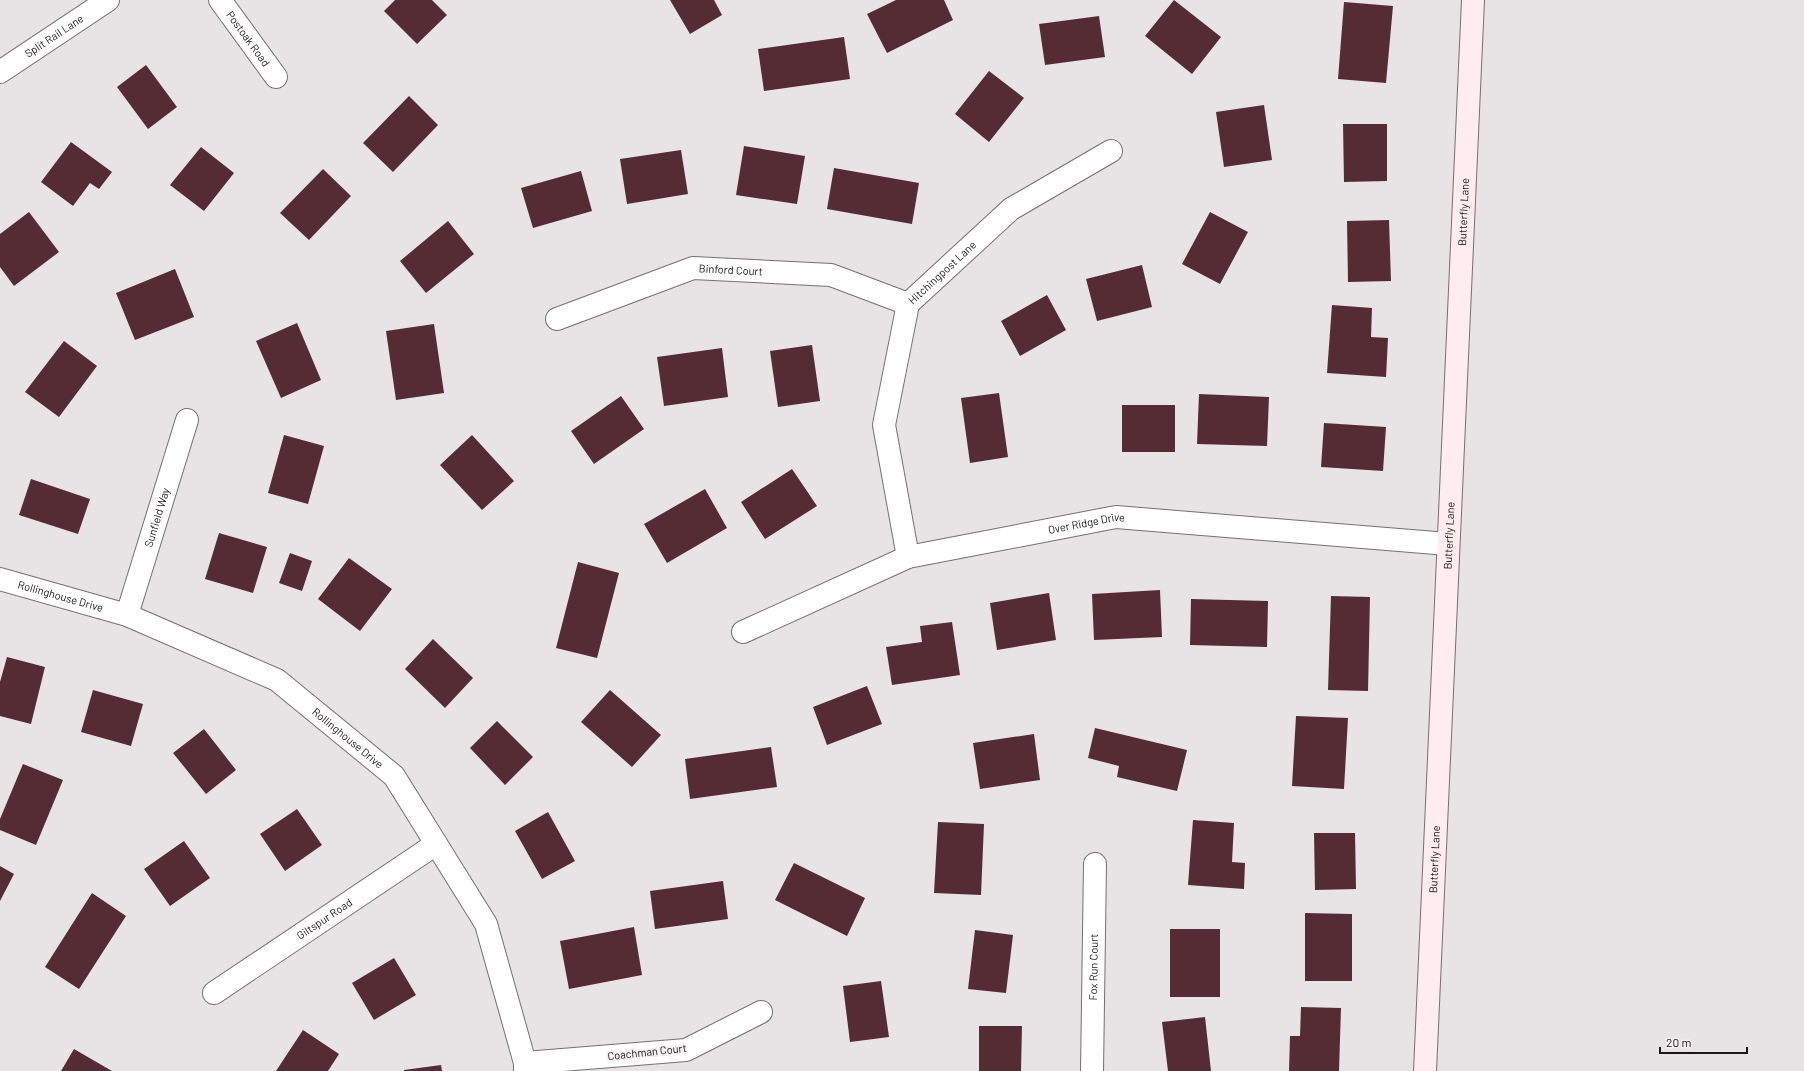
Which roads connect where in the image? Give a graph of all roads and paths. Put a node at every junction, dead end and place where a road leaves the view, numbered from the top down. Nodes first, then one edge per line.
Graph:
1 (108, 0) edge
2 (220, 0) edge
3 (1473, 0) edge
4 (0, 72) edge
5 (276, 77) dead end
6 (1111, 151) dead end
7 (908, 304) junction
8 (557, 319) dead end
9 (187, 420) dead end
10 (1448, 544) junction
11 (908, 557) junction
12 (0, 578) edge
13 (127, 615) junction
14 (742, 632) dead end
15 (436, 844) junction
16 (1095, 864) dead end
17 (214, 993) dead end
18 (761, 1012) dead end
19 (525, 1067) edge
20 (1092, 1071) edge
21 (1425, 1071) edge

1 - 4 street, Split Rail Lane
2 - 5 street, Postoak Road
3 - 10 street, Butterfly Lane
6 - 7 street, Hitchingpost Lane
7 - 8 street, Binford Court
7 - 11 street, Hitchingpost Lane
9 - 13 street, Sunfield Way
10 - 11 street, Over Ridge Drive
10 - 21 street, Butterfly Lane
11 - 14 street, Over Ridge Drive
12 - 13 street, Rollinghouse Drive
13 - 15 street, Rollinghouse Drive
15 - 17 street, Giltspur Road
15 - 19 street, Rollinghouse Drive
16 - 20 street, Fox Run Court
18 - 19 street, Coachman Court

